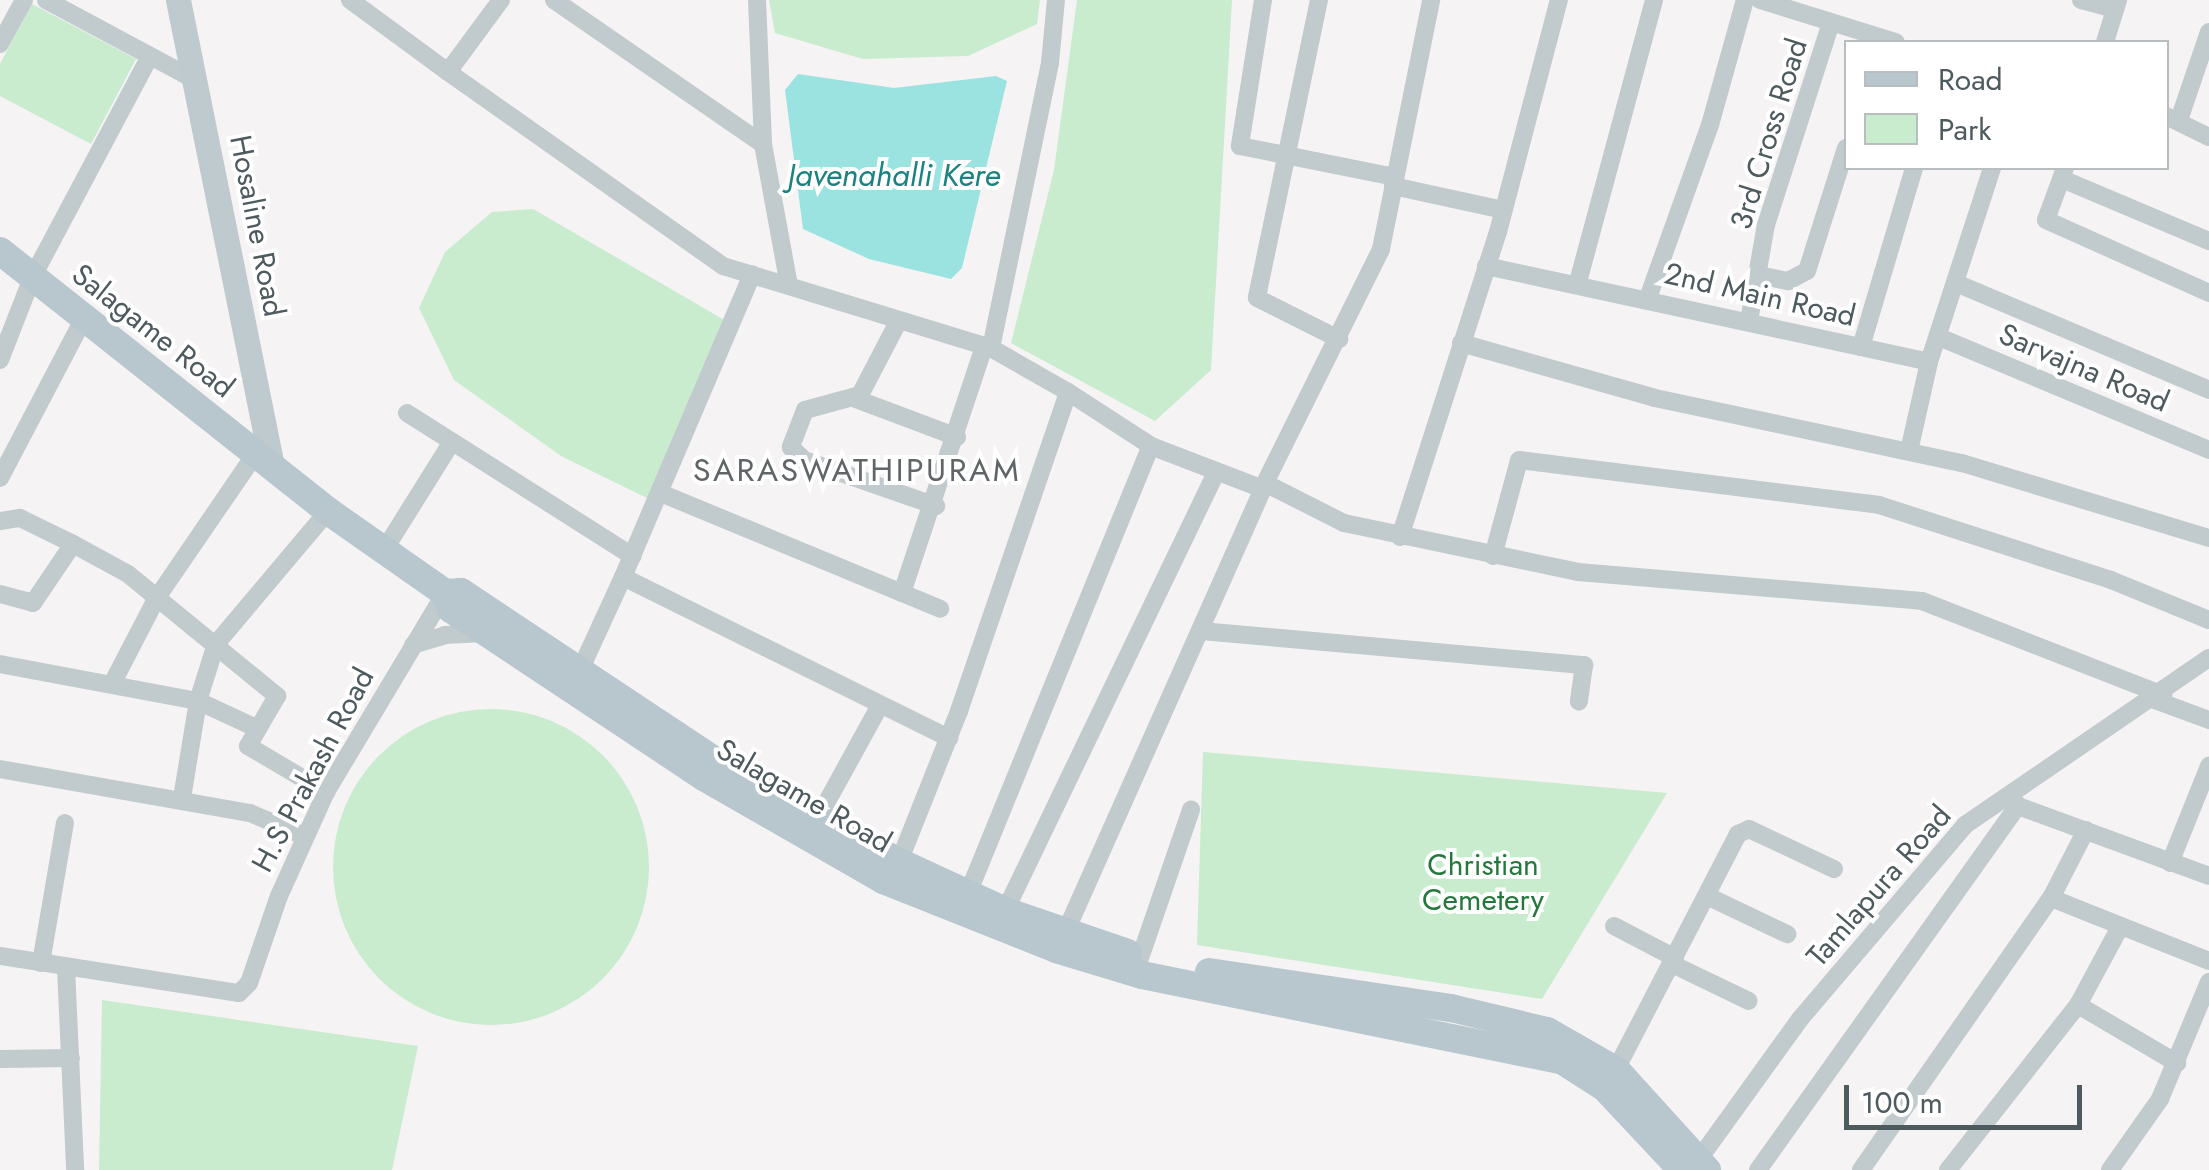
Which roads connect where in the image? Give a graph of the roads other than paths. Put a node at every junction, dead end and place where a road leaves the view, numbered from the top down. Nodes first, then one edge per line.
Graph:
1 (24, 0) edge
2 (46, 0) edge
3 (178, 0) edge
4 (350, 0) edge
5 (501, 0) edge
6 (554, 0) edge
7 (757, 0) edge
8 (1056, 0) edge
9 (1263, 0) edge
10 (1319, 0) edge
11 (1431, 0) edge
12 (1558, 0) edge
13 (1654, 0) edge
14 (1745, 0) edge
15 (1760, 0) edge
16 (2081, 0) edge
17 (2117, 5) edge
18 (1831, 22) junction
19 (2209, 32) edge
20 (1882, 40) edge
21 (2106, 40) edge
22 (0, 44) edge
23 (150, 56) junction
24 (448, 72) junction
25 (195, 80) junction
26 (2173, 118) edge
27 (2209, 137) edge
28 (764, 144) junction
29 (1844, 154) edge
30 (1284, 155) junction
31 (1913, 170) edge
32 (1991, 170) edge
33 (2063, 173) edge
34 (1394, 181) junction
35 (1503, 210) junction
36 (2209, 242) edge
37 (0, 251) edge
38 (1486, 266) junction
39 (752, 274) junction
40 (1759, 275) junction
41 (32, 278) junction
42 (1578, 282) junction
43 (1956, 284) junction
44 (790, 285) junction
45 (2209, 293) edge
46 (1648, 298) junction
47 (84, 318) junction
48 (1749, 321) junction
49 (898, 322) junction
50 (1938, 337) junction
51 (1339, 339) junction
52 (1461, 343) junction
53 (988, 347) junction
54 (1861, 347) junction
55 (0, 360) edge
56 (1929, 362) junction
57 (2209, 390) edge
58 (1068, 392) junction
59 (856, 399) junction
60 (407, 413) dead end
61 (958, 437) junction
62 (451, 444) junction
63 (1151, 446) junction
64 (1910, 450) junction
65 (2209, 450) edge
66 (264, 459) junction
67 (1216, 472) junction
68 (0, 478) edge
69 (1264, 487) junction
70 (663, 494) junction
71 (936, 506) junction
72 (328, 511) junction
73 (0, 521) edge
74 (1400, 537) junction
75 (2209, 538) edge
76 (73, 544) junction
77 (384, 552) junction
78 (632, 556) junction
79 (1493, 556) junction
80 (623, 577) junction
81 (445, 592) junction
82 (902, 593) junction
83 (0, 594) edge
84 (156, 598) junction
85 (940, 608) dead end
86 (2209, 620) edge
87 (1201, 631) junction
88 (486, 634) junction
89 (216, 644) junction
90 (413, 644) junction
91 (2209, 658) edge
92 (0, 664) edge
93 (575, 682) junction
94 (112, 684) junction
95 (2159, 698) junction
96 (198, 701) junction
97 (1578, 702) dead end
98 (880, 706) junction
99 (2209, 720) edge
100 (258, 728) junction
101 (948, 738) junction
102 (2209, 766) edge
103 (0, 769) edge
104 (326, 792) junction
105 (182, 798) junction
106 (2015, 802) junction
107 (1191, 810) dead end
108 (818, 818) junction
109 (65, 823) dead end
110 (2086, 830) junction
111 (304, 836) junction
112 (899, 862) junction
113 (2170, 863) junction
114 (1834, 869) dead end
115 (2209, 876) edge
116 (968, 896) junction
117 (1707, 896) junction
118 (2051, 898) junction
119 (1005, 912) junction
120 (1614, 926) dead end
121 (2120, 927) junction
122 (1066, 930) junction
123 (1788, 934) dead end
124 (0, 956) edge
125 (1140, 958) junction
126 (1674, 961) junction
127 (2209, 961) edge
128 (41, 963) junction
129 (66, 968) junction
130 (2209, 982) edge
131 (1749, 1001) dead end
132 (2078, 1004) junction
133 (71, 1058) junction
134 (0, 1059) edge
135 (2177, 1062) junction
136 (1611, 1080) junction
137 (1695, 1168) edge
138 (76, 1170) edge
139 (1758, 1170) edge
140 (1861, 1170) edge
141 (1948, 1170) edge
142 (2110, 1170) edge

1 - 22 street
2 - 23 street
3 - 25 street, Hosaline Road
4 - 24 street
5 - 24 street
6 - 28 street
7 - 28 street
8 - 53 street
9 - 30 street
10 - 30 street
11 - 34 street
12 - 35 street
13 - 42 street
14 - 46 street
15 - 18 street
16 - 17 street
17 - 21 street
18 - 20 street
18 - 40 street, 3rd Cross Road
19 - 26 street
23 - 25 street
23 - 41 street
24 - 39 street
25 - 66 street, Hosaline Road
26 - 27 street
28 - 44 street
29 - 40 street
30 - 34 street
30 - 51 street
31 - 54 street
32 - 43 street
33 - 36 street
33 - 45 street
34 - 35 street
34 - 51 street
35 - 38 street
37 - 41 main road, Salagame Road
38 - 42 street, 2nd Main Road
38 - 52 street
39 - 44 street
39 - 70 street
40 - 48 street, 3rd Cross Road
41 - 47 main road, Salagame Road
41 - 55 street
42 - 46 street, 2nd Main Road
43 - 50 street
43 - 57 street
44 - 49 street
46 - 48 street, 2nd Main Road
47 - 66 main road, Salagame Road
47 - 68 street
48 - 54 street, 2nd Main Road
49 - 53 street
49 - 59 street
50 - 56 street
50 - 65 street, Sarvajna Road
51 - 69 street
52 - 64 street
52 - 74 street
53 - 58 street
53 - 61 street
54 - 56 street, 2nd Main Road
56 - 64 street
58 - 63 street
58 - 101 street
59 - 61 street
59 - 71 street
60 - 62 street
61 - 71 street
62 - 77 street
62 - 78 street
63 - 67 street
63 - 116 street
64 - 75 street
66 - 72 main road, Salagame Road
66 - 84 street
67 - 69 street
67 - 119 street
69 - 74 street
69 - 87 street
70 - 78 street
70 - 82 street
71 - 82 street
72 - 77 main road, Salagame Road
72 - 89 street
73 - 76 street
74 - 79 street
76 - 83 street
76 - 84 street
77 - 81 main road, Salagame Road
78 - 80 street
79 - 86 street
79 - 95 street
80 - 93 street
80 - 98 street
81 - 88 main road, Salagame Road
81 - 90 street, H.S Prakash Road
81 - 93 main road
82 - 85 street
84 - 89 street
84 - 94 street
87 - 97 street
87 - 122 street
88 - 90 street
88 - 93 main road, Salagame Road
89 - 96 street
89 - 100 street
90 - 104 street, H.S Prakash Road
91 - 95 street, Tamlapura Road
92 - 94 street
93 - 108 main road
93 - 136 main road, Salagame Road
94 - 96 street
95 - 99 street
95 - 106 street, Tamlapura Road
96 - 100 street
96 - 105 street
98 - 101 street
98 - 108 street
100 - 104 street
101 - 112 street
102 - 113 street
103 - 105 street
104 - 111 street, H.S Prakash Road
105 - 111 street
106 - 110 street
106 - 137 street, Tamlapura Road
106 - 139 street
107 - 125 street
108 - 112 main road
109 - 128 street
110 - 113 street
110 - 118 street
111 - 129 street, H.S Prakash Road
112 - 116 main road
113 - 115 street
114 - 117 street
116 - 119 main road
117 - 123 street
117 - 126 street
118 - 121 street
118 - 140 street
119 - 122 main road
120 - 126 street
121 - 127 street
121 - 132 street
122 - 125 main road
124 - 128 street
125 - 136 main road
126 - 131 street
126 - 136 street
128 - 129 street
129 - 133 street
130 - 135 street
132 - 135 street
132 - 141 street
133 - 134 street
133 - 138 street
135 - 142 street
136 - 137 main road

